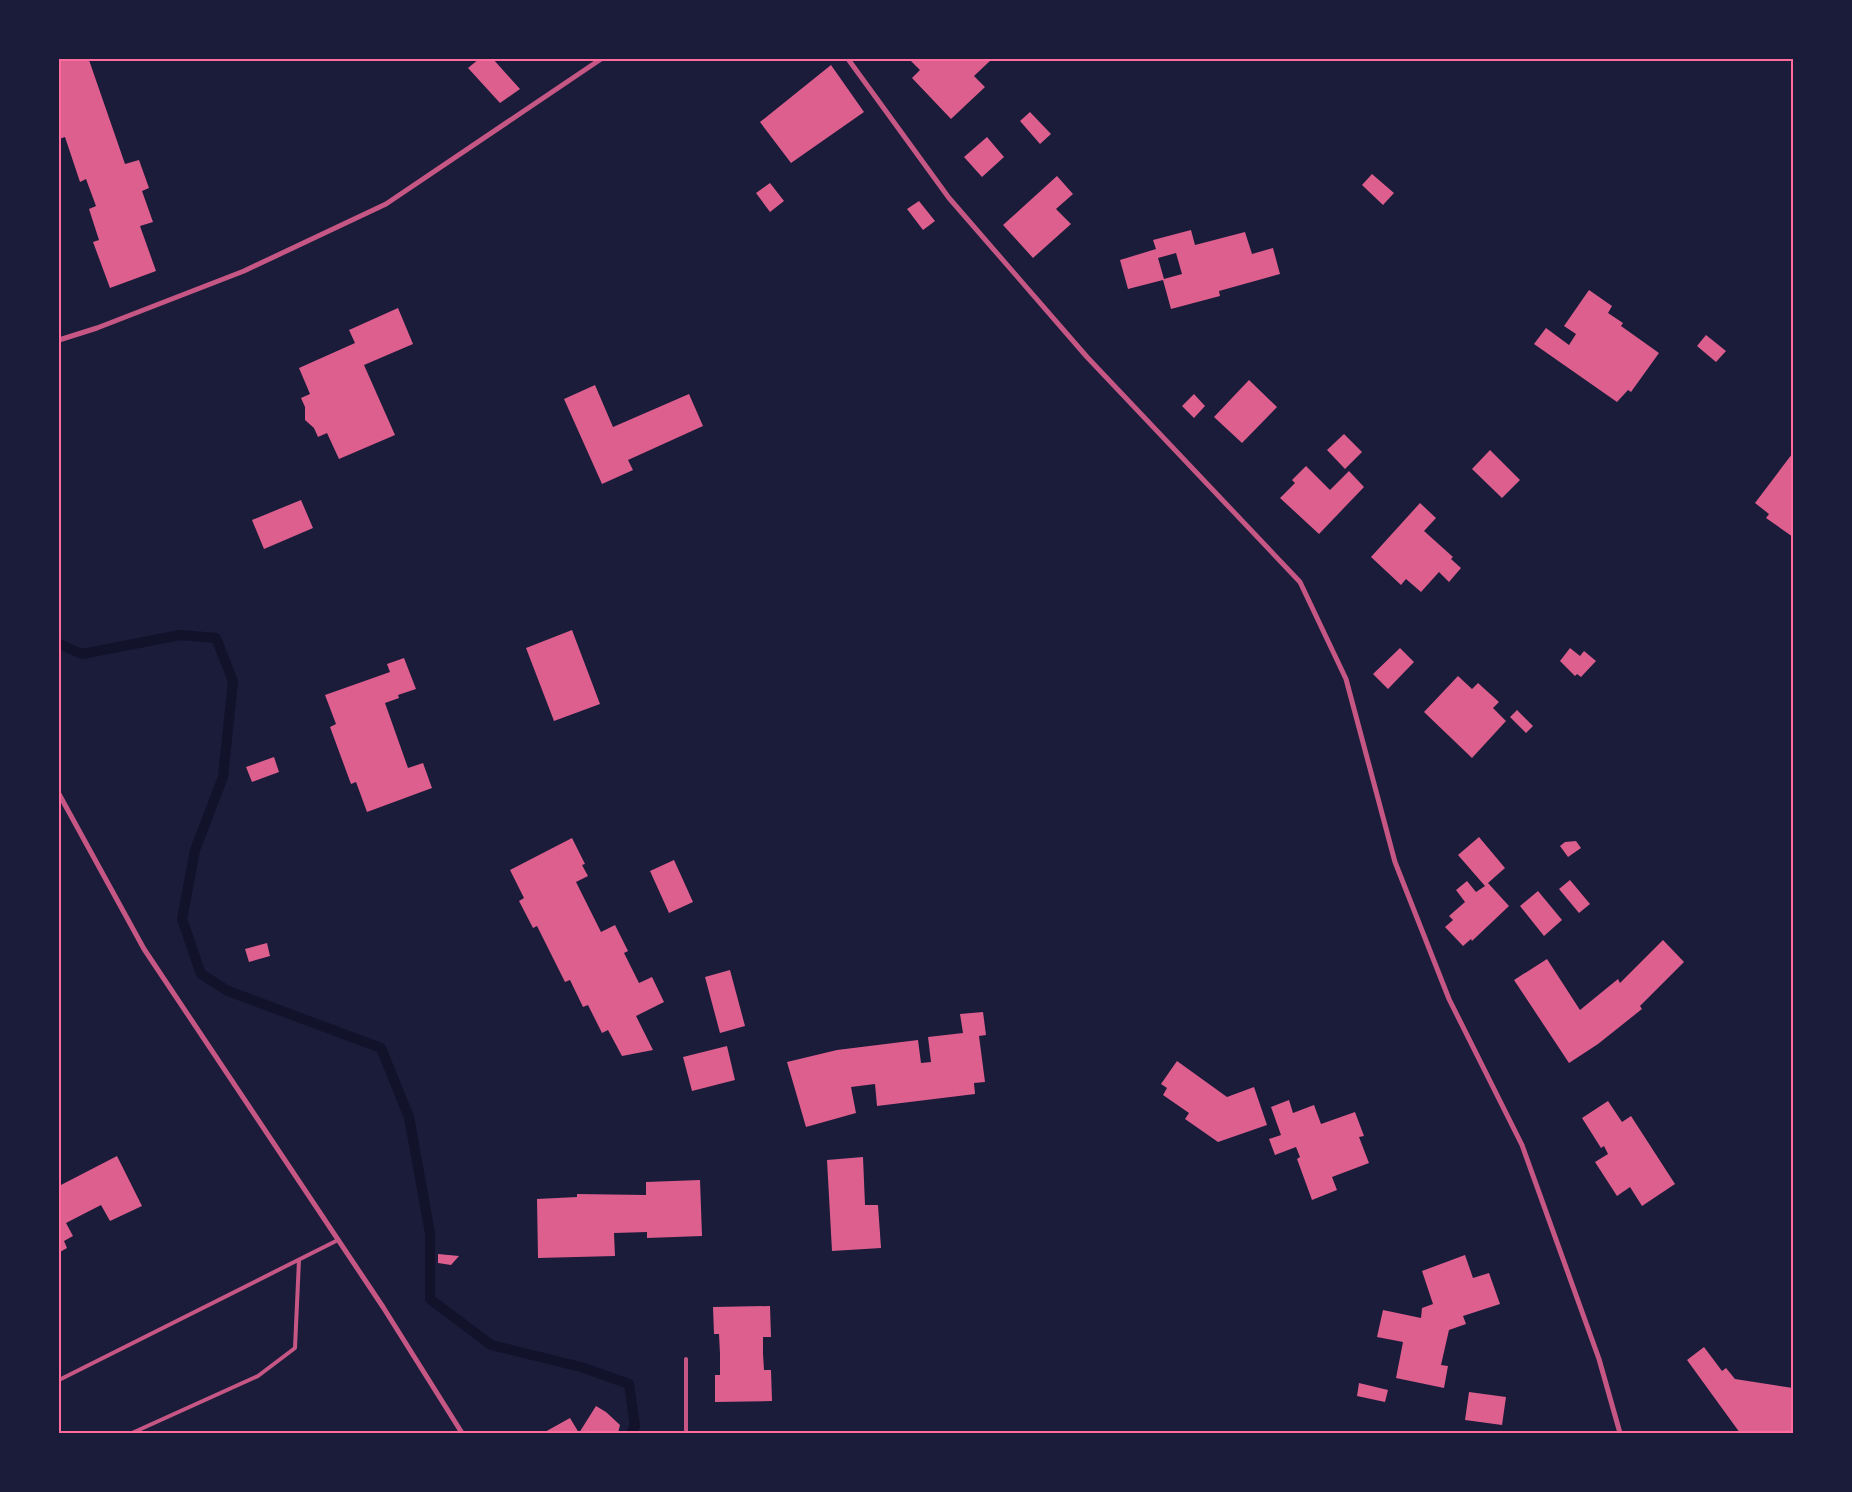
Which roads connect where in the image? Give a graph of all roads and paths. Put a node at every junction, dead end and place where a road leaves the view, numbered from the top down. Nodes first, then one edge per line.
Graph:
1 (601, 59) edge
2 (848, 59) edge
3 (59, 339) edge
4 (59, 794) edge
5 (338, 1240) junction
6 (299, 1260) junction
7 (686, 1360) dead end
8 (59, 1380) edge
9 (132, 1433) edge
10 (462, 1433) edge
11 (686, 1433) edge
12 (1620, 1433) edge

1 - 3 street
2 - 12 street
4 - 5 street
5 - 6 lane
5 - 10 street
6 - 8 lane
6 - 9 lane
7 - 11 lane

